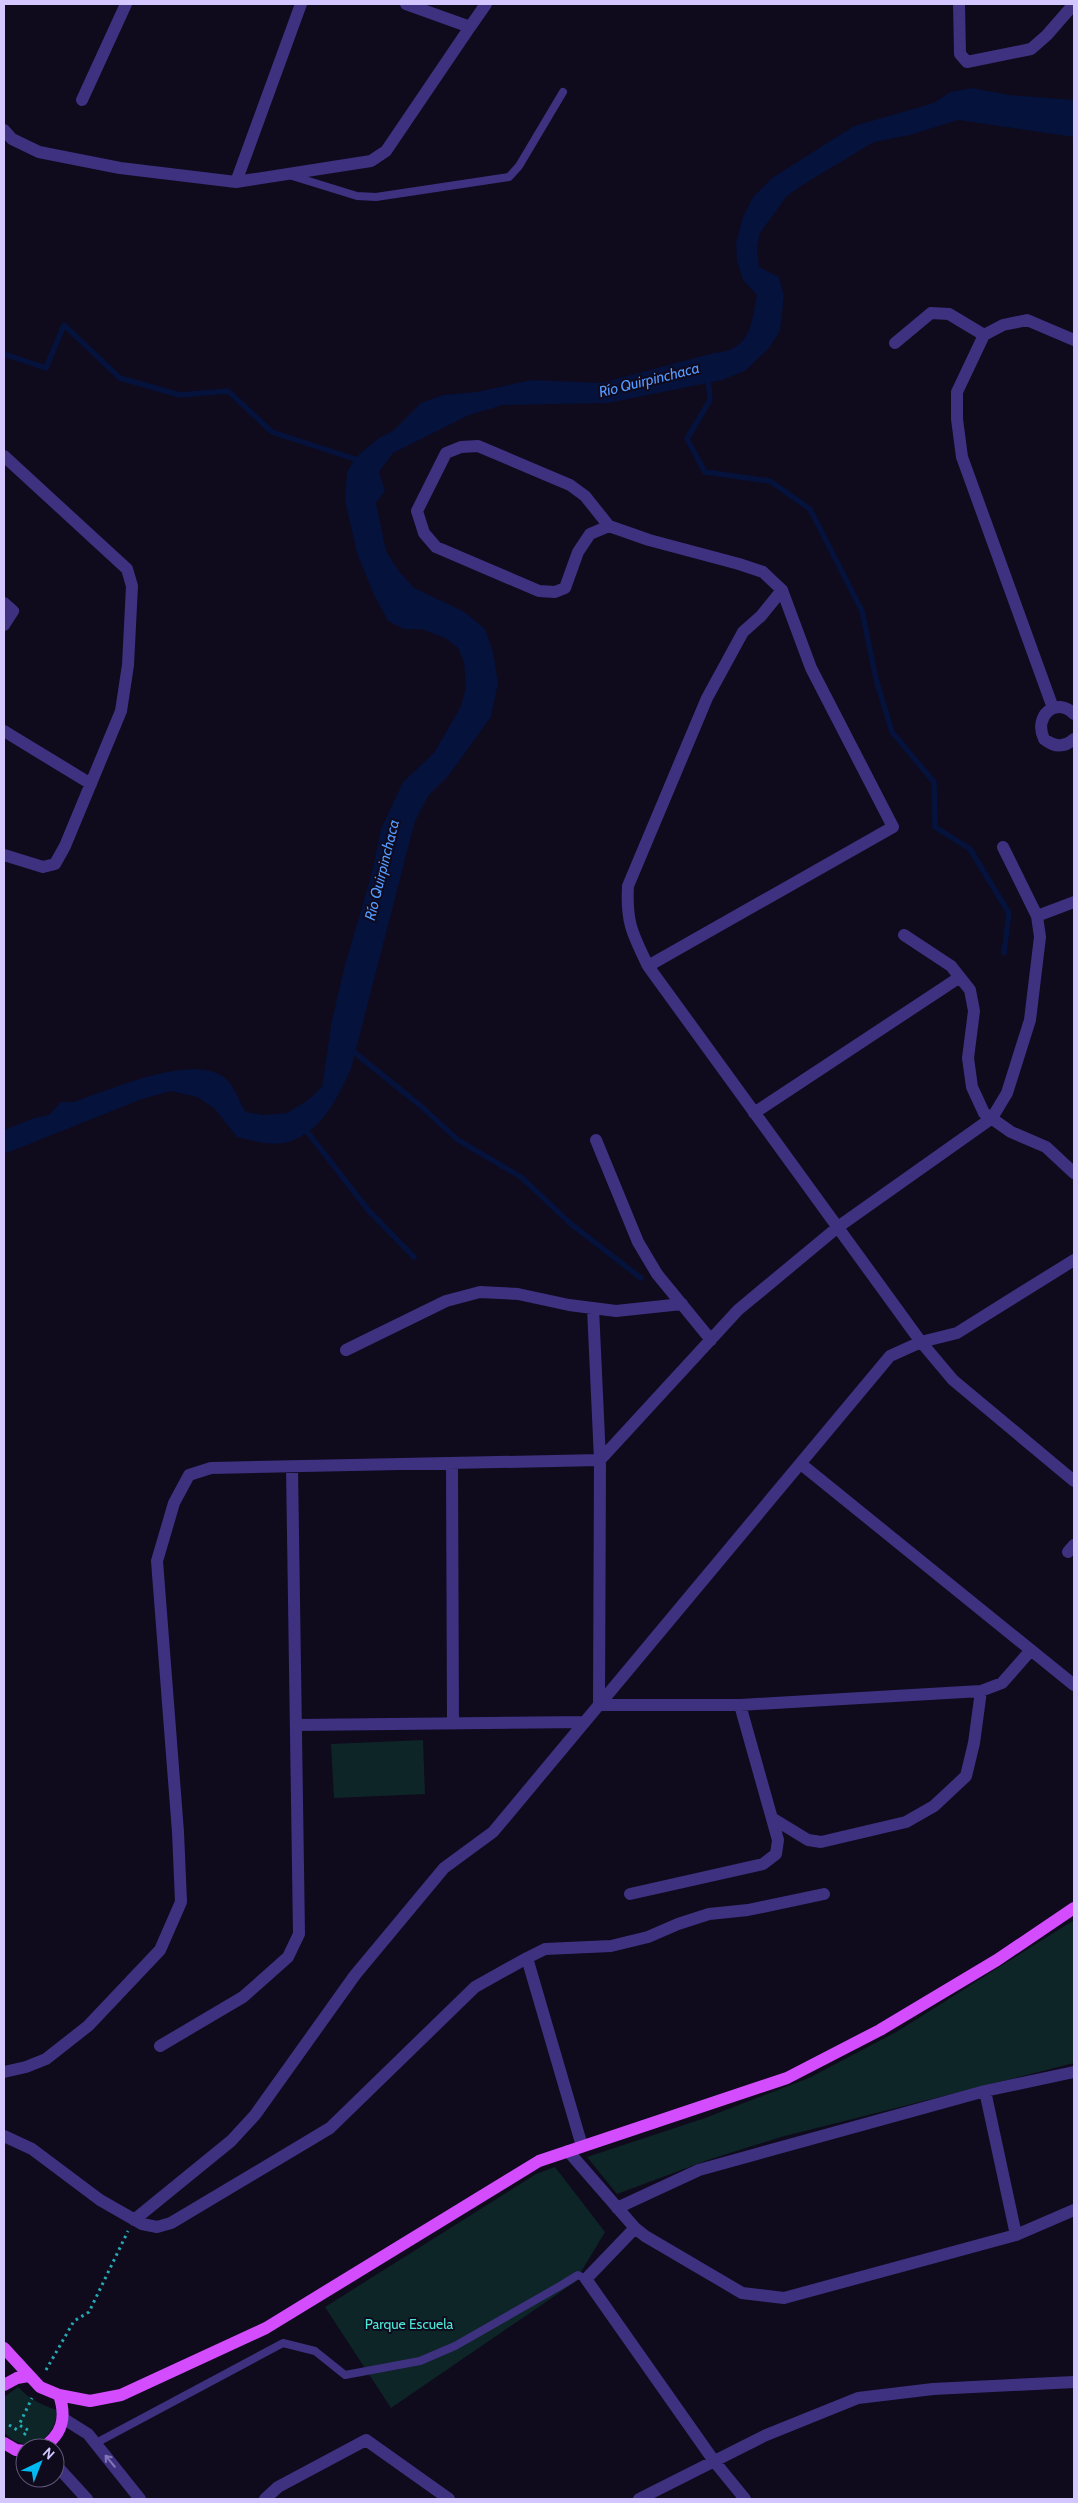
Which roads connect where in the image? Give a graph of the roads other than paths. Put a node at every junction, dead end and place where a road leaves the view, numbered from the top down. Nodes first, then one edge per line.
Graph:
1 (126, 4) edge
2 (301, 4) edge
3 (406, 4) edge
4 (486, 4) edge
5 (959, 4) edge
6 (1074, 4) edge
7 (470, 28) junction
8 (563, 92) dead end
9 (82, 100) dead end
10 (4, 130) edge
11 (285, 174) junction
12 (236, 182) junction
13 (984, 335) junction
14 (1074, 340) edge
15 (895, 342) dead end
16 (4, 456) edge
17 (609, 526) junction
18 (782, 590) junction
19 (4, 603) edge
20 (4, 625) edge
21 (1053, 708) junction
22 (1074, 714) edge
23 (4, 731) edge
24 (1074, 739) edge
25 (91, 784) junction
26 (1003, 847) dead end
27 (4, 855) edge
28 (1074, 902) edge
29 (1037, 916) junction
30 (904, 935) dead end
31 (648, 966) junction
32 (960, 977) junction
33 (754, 1113) junction
34 (992, 1118) junction
35 (596, 1140) dead end
36 (1074, 1173) edge
37 (838, 1227) junction
38 (1074, 1260) edge
39 (682, 1304) junction
40 (593, 1308) junction
41 (711, 1340) junction
42 (920, 1342) junction
43 (346, 1350) dead end
44 (600, 1460) junction
45 (452, 1463) junction
46 (801, 1464) junction
47 (292, 1467) junction
48 (1074, 1481) edge
49 (1030, 1650) junction
50 (1073, 1683) edge
51 (981, 1691) junction
52 (599, 1705) junction
53 (740, 1705) junction
54 (585, 1722) junction
55 (453, 1723) junction
56 (296, 1725) junction
57 (772, 1818) junction
58 (630, 1894) dead end
59 (824, 1894) dead end
60 (1074, 1908) edge
61 (527, 1958) junction
62 (160, 2046) dead end
63 (4, 2072) edge
64 (1074, 2072) edge
65 (985, 2091) junction
66 (4, 2136) edge
67 (582, 2146) junction
68 (568, 2151) junction
69 (617, 2208) junction
70 (1074, 2210) edge
71 (134, 2220) junction
72 (635, 2228) junction
73 (1016, 2235) junction
74 (586, 2279) junction
75 (4, 2348) edge
76 (28, 2376) junction
77 (1074, 2382) edge
78 (4, 2385) edge
79 (59, 2395) junction
80 (64, 2420) junction
81 (55, 2438) edge
82 (4, 2443) edge
83 (96, 2444) junction
84 (15, 2449) edge
85 (714, 2461) junction
86 (65, 2475) edge
87 (87, 2499) edge
88 (140, 2499) edge
89 (265, 2499) edge
90 (449, 2499) edge
91 (639, 2499) edge
92 (745, 2499) edge

1 - 9 street
2 - 12 street
3 - 7 street
4 - 7 street
5 - 6 street
7 - 11 street
8 - 11 lane
10 - 12 street
11 - 12 street
13 - 14 street
13 - 15 street
13 - 21 street
16 - 25 street
17 - 17 street
17 - 18 street
18 - 31 street
18 - 31 street
19 - 20 street
21 - 22 street
21 - 24 street
23 - 25 street
25 - 27 street
26 - 29 street
28 - 29 street
29 - 34 street
30 - 32 street
31 - 33 street
32 - 33 street
32 - 34 street
33 - 37 street
34 - 36 street
34 - 37 street
35 - 39 street
37 - 41 street
37 - 42 street
38 - 42 street
39 - 40 street
39 - 41 street
40 - 43 street
40 - 44 street
41 - 44 street
42 - 46 street
42 - 48 street
44 - 45 street
44 - 52 street
45 - 47 street
45 - 55 street
46 - 49 street
46 - 52 street
47 - 56 street
47 - 63 street
49 - 50 street
49 - 51 street
51 - 53 street
51 - 57 street
52 - 53 street
52 - 54 street
53 - 57 street
54 - 55 street
54 - 71 street
55 - 56 street
56 - 62 street
57 - 58 street
59 - 61 street
60 - 67 main road
61 - 67 street
61 - 71 street
64 - 65 street
65 - 69 street
65 - 73 street
66 - 71 street
67 - 68 main road
68 - 69 street
68 - 79 main road
69 - 72 street
70 - 73 street
72 - 73 street
72 - 74 street
74 - 83 lane
74 - 85 street
75 - 76 main road
76 - 78 main road
76 - 79 main road
77 - 85 street
79 - 80 main road
80 - 81 main road
80 - 83 street
82 - 84 main road
88 -> 83 street
85 - 91 street
85 - 92 street
86 - 87 street
89 - 90 street

